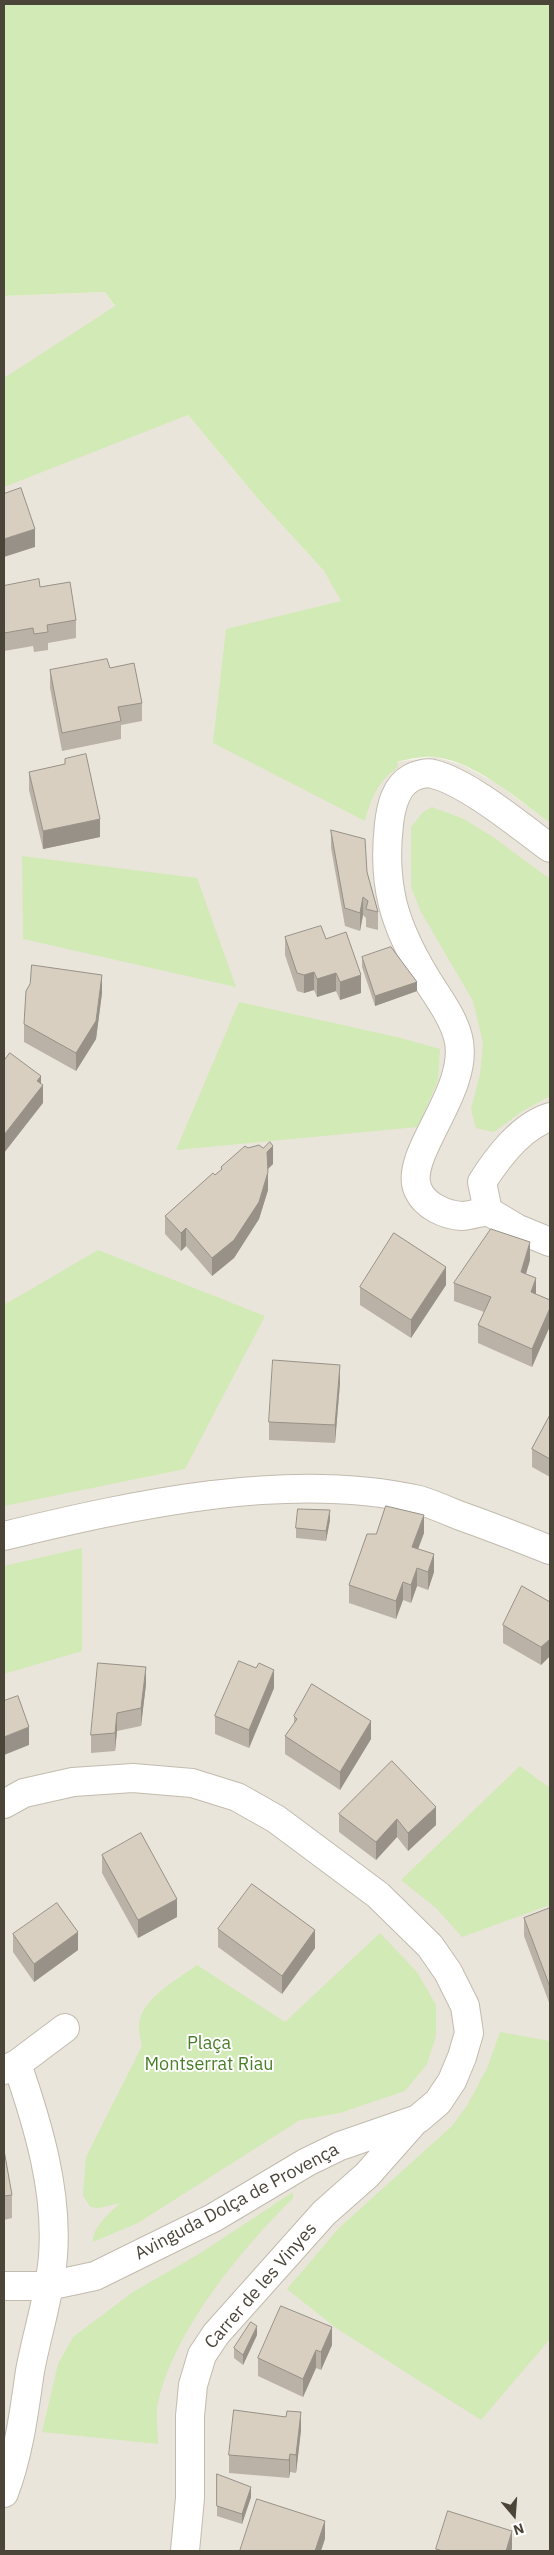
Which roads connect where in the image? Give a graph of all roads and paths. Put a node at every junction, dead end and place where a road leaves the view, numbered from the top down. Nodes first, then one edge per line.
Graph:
1 (550, 848) edge
2 (550, 1117) edge
3 (488, 1211) junction
4 (550, 1242) edge
5 (4, 1536) edge
6 (550, 1550) edge
7 (4, 1804) edge
8 (65, 2028) dead end
9 (10, 2067) edge
10 (418, 2118) junction
11 (4, 2286) edge
12 (48, 2286) junction
13 (4, 2493) edge
14 (186, 2551) edge

1 - 3 street
2 - 3 street
3 - 4 street
5 - 6 street
7 - 10 street, Avinguda Dolça de Provença
8 - 9 street
9 - 12 street
10 - 12 street, Avinguda Dolça de Provença
10 - 14 street, Carrer de les Vinyes
11 - 12 street, Avinguda Dolça de Provença
12 - 13 street

